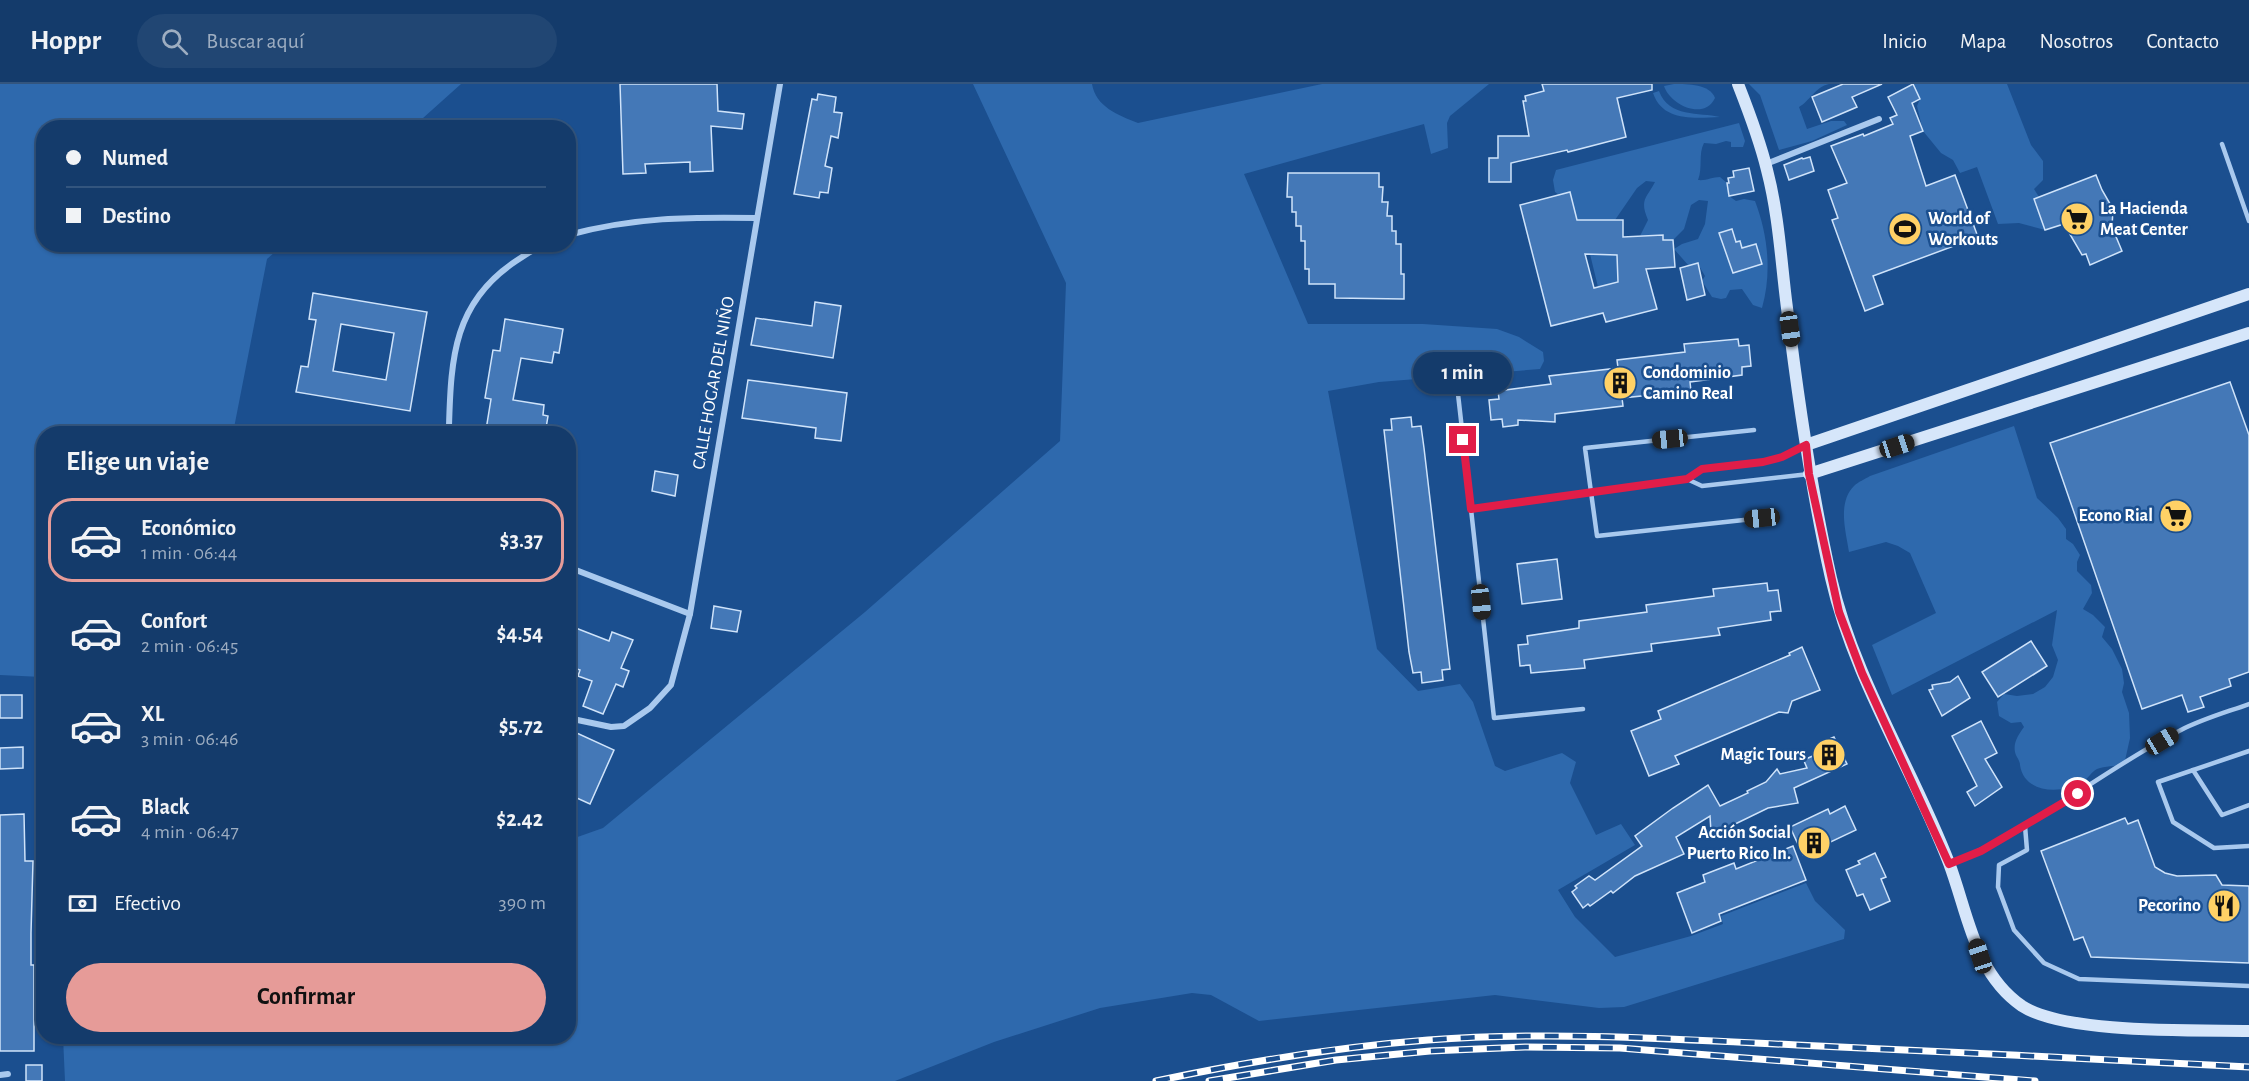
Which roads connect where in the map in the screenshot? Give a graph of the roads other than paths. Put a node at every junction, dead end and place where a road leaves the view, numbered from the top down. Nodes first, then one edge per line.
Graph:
1 (780, 84) edge
2 (1738, 84) edge
3 (1880, 119) dead end
4 (2222, 144) dead end
5 (1766, 164) junction
6 (757, 218) junction
7 (2249, 221) edge
8 (576, 233) edge
9 (531, 252) edge
10 (2249, 294) edge
11 (2249, 333) edge
12 (1458, 394) dead end
13 (449, 426) edge
14 (1754, 430) dead end
15 (1806, 445) junction
16 (1809, 474) junction
17 (1687, 479) junction
18 (1591, 492) junction
19 (1471, 509) junction
20 (1762, 518) dead end
21 (576, 570) edge
22 (690, 614) junction
23 (2249, 704) edge
24 (1583, 709) dead end
25 (576, 720) edge
26 (2249, 751) edge
27 (2193, 770) junction
28 (2249, 805) edge
29 (2025, 826) junction
30 (2249, 846) edge
31 (1949, 864) junction
32 (2249, 986) edge
33 (2249, 1031) edge
34 (8, 1074) dead end
35 (0, 1075) edge

1 - 6 street, CALLE HOGAR DEL NIÑO
2 - 5 main road
3 - 5 street
4 - 7 lane
5 - 15 main road
6 - 8 street
6 - 22 street, CALLE HOGAR DEL NIÑO
9 - 13 street
10 - 15 main road
11 - 16 main road
12 - 19 lane
14 - 18 lane
15 - 16 main road
15 - 17 lane
16 - 17 lane
16 - 31 main road
17 - 18 lane
18 - 19 lane
18 - 20 lane
19 - 24 lane
21 - 22 street
22 - 25 street, CALLE HOGAR DEL NIÑO
23 - 29 lane
26 - 27 lane
27 - 28 lane
27 - 30 lane
29 - 31 lane
29 - 32 lane
31 - 33 main road
34 - 35 street

